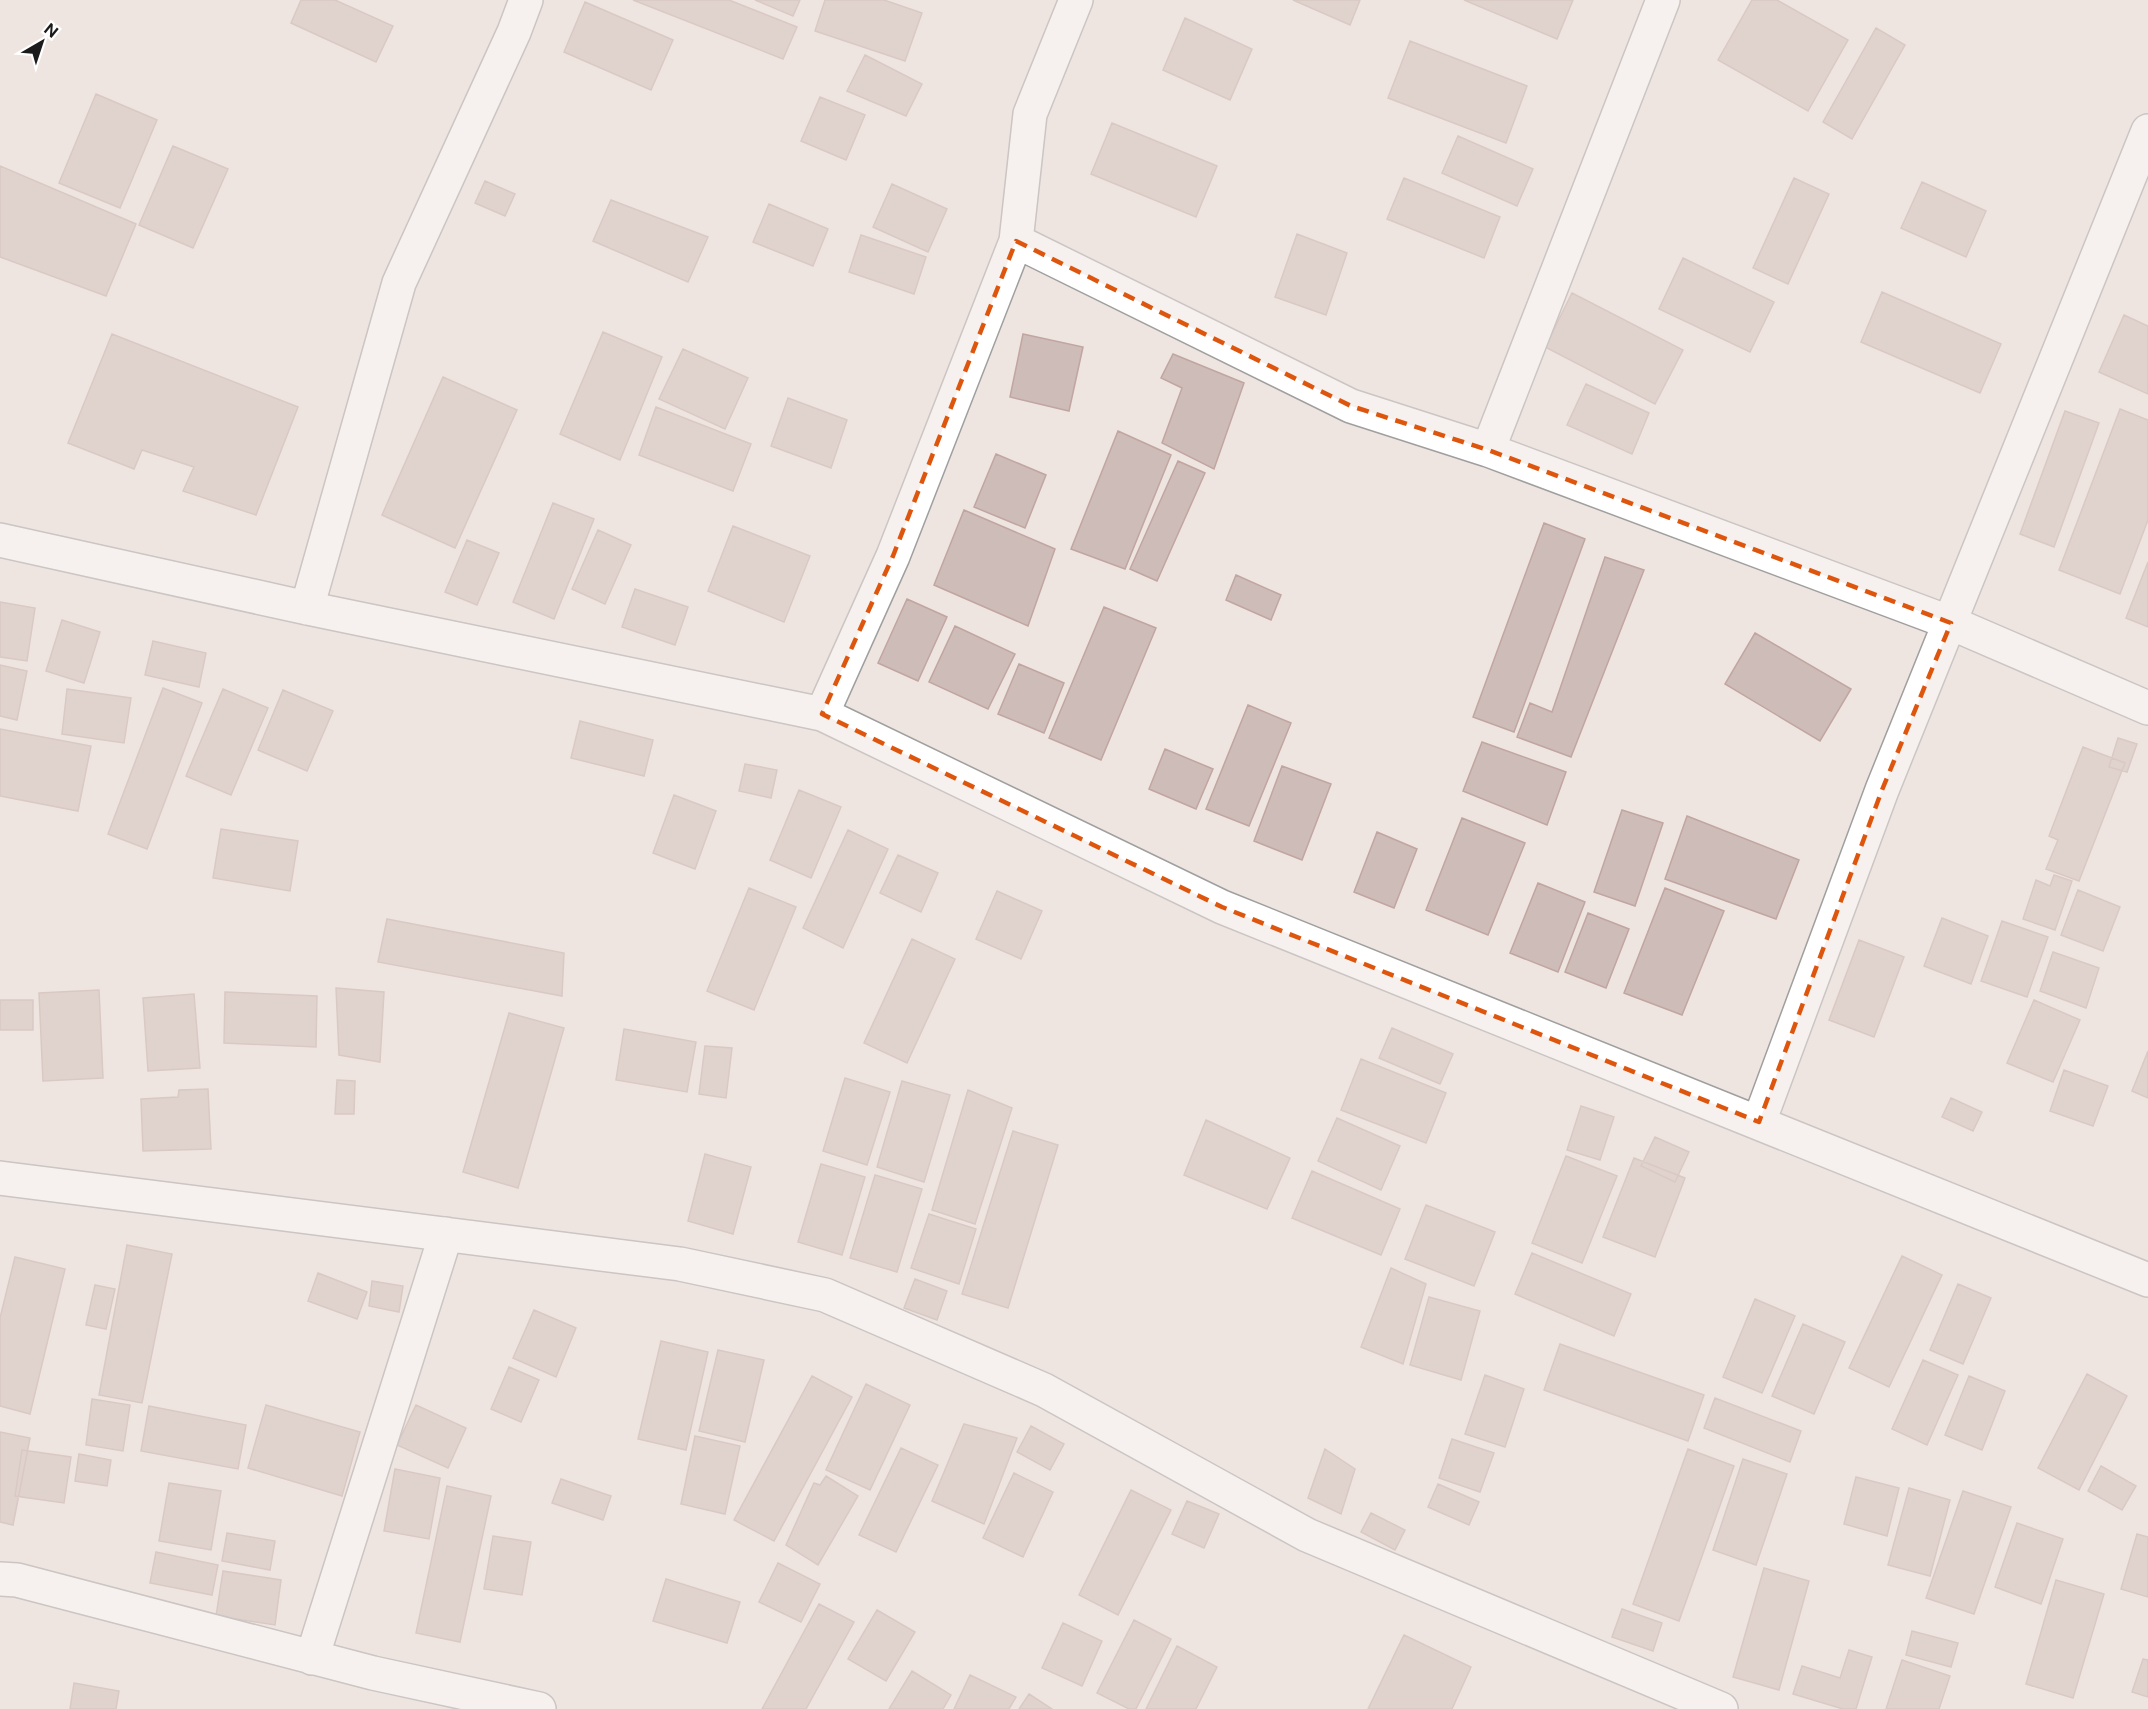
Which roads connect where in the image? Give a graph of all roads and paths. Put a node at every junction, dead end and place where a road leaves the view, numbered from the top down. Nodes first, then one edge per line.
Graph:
1 (526, 0) edge
2 (1076, 0) edge
3 (1663, 0) edge
4 (2146, 141) edge
5 (1016, 241) junction
6 (1488, 450) junction
7 (0, 540) edge
8 (307, 608) junction
9 (1951, 623) junction
10 (2148, 708) edge
11 (822, 714) junction
12 (1759, 1122) junction
13 (0, 1178) edge
14 (446, 1234) junction
15 (2148, 1280) edge
16 (0, 1579) edge
17 (312, 1658) junction
18 (539, 1709) edge
19 (1721, 1709) edge

1 - 8 street
2 - 5 street
3 - 6 street
4 - 9 street
5 - 6 street
5 - 11 street
6 - 9 street
7 - 8 street
8 - 11 street
9 - 10 street
9 - 12 street
11 - 12 street
12 - 15 street
13 - 14 street
14 - 17 street
14 - 19 street
16 - 17 street
17 - 18 street

